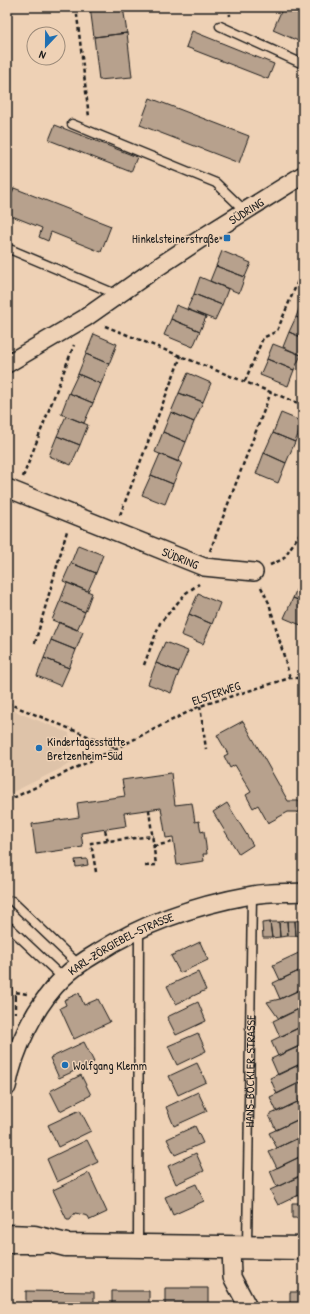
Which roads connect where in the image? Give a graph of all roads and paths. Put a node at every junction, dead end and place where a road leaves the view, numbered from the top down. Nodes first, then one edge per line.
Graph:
1 (76, 7) edge
2 (220, 26) dead end
3 (303, 64) edge
4 (72, 124) dead end
5 (90, 131) junction
6 (303, 174) edge
7 (245, 210) junction
8 (7, 248) edge
9 (303, 269) edge
10 (119, 295) junction
11 (85, 318) junction
12 (181, 356) junction
13 (7, 364) edge
14 (245, 382) junction
15 (271, 392) junction
16 (303, 405) edge
17 (12, 490) edge
18 (72, 513) junction
19 (303, 529) edge
20 (114, 531) junction
21 (204, 567) junction
22 (221, 569) junction
23 (254, 572) junction
24 (35, 643) dead end
25 (144, 665) dead end
26 (290, 678) junction
27 (303, 678) edge
28 (7, 703) edge
29 (200, 706) junction
30 (117, 748) junction
31 (206, 749) dead end
32 (7, 801) edge
33 (149, 810) dead end
34 (105, 830) dead end
35 (153, 836) junction
36 (108, 841) junction
37 (173, 842) dead end
38 (154, 846) junction
39 (145, 866) dead end
40 (96, 872) dead end
41 (303, 892) edge
42 (252, 895) junction
43 (12, 901) dead end
44 (9, 927) dead end
45 (139, 929) junction
46 (79, 965) junction
47 (63, 978) junction
48 (20, 992) dead end
49 (7, 997) edge
50 (15, 997) junction
51 (15, 1011) dead end
52 (7, 1087) edge
53 (7, 1236) edge
54 (66, 1244) junction
55 (138, 1245) junction
56 (239, 1246) junction
57 (303, 1248) edge
58 (7, 1249) edge
59 (248, 1307) edge

1 - 5 path
2 - 3 lane
4 - 5 lane
5 - 7 lane
6 - 7 street, SÜDRING
7 - 10 street, SÜDRING
8 - 10 lane
9 - 14 path
10 - 11 street, SÜDRING
11 - 12 path
11 - 13 street, SÜDRING
11 - 17 path
12 - 14 path
12 - 20 path
14 - 15 path
15 - 16 path
15 - 21 path
17 - 18 street, SÜDRING
18 - 20 street, SÜDRING
18 - 24 path
19 - 23 path
20 - 21 street, SÜDRING
21 - 22 street, SÜDRING
22 - 23 street, SÜDRING
22 - 25 path
23 - 26 path
26 - 27 path, ELSTERWEG
26 - 29 path, ELSTERWEG
28 - 30 path
29 - 30 path, ELSTERWEG
29 - 31 path
30 - 32 path, ELSTERWEG
33 - 35 path
34 - 36 path
35 - 36 path
35 - 38 path
36 - 40 path
37 - 38 path
38 - 39 path
41 - 42 street, KARL-ZÖRGIEBEL-STRASSE
42 - 45 street, KARL-ZÖRGIEBEL-STRASSE
42 - 56 lane, HANS-BÖCKLER-STRASSE
43 - 46 lane
44 - 47 lane
45 - 46 street, KARL-ZÖRGIEBEL-STRASSE
45 - 55 lane
46 - 47 street, KARL-ZÖRGIEBEL-STRASSE
47 - 52 street, KARL-ZÖRGIEBEL-STRASSE
48 - 50 path
49 - 50 path
50 - 51 path
53 - 54 street
54 - 55 street
54 - 58 lane
55 - 56 street
56 - 57 street
56 - 59 street, HANS-BÖCKLER-STRASSE

